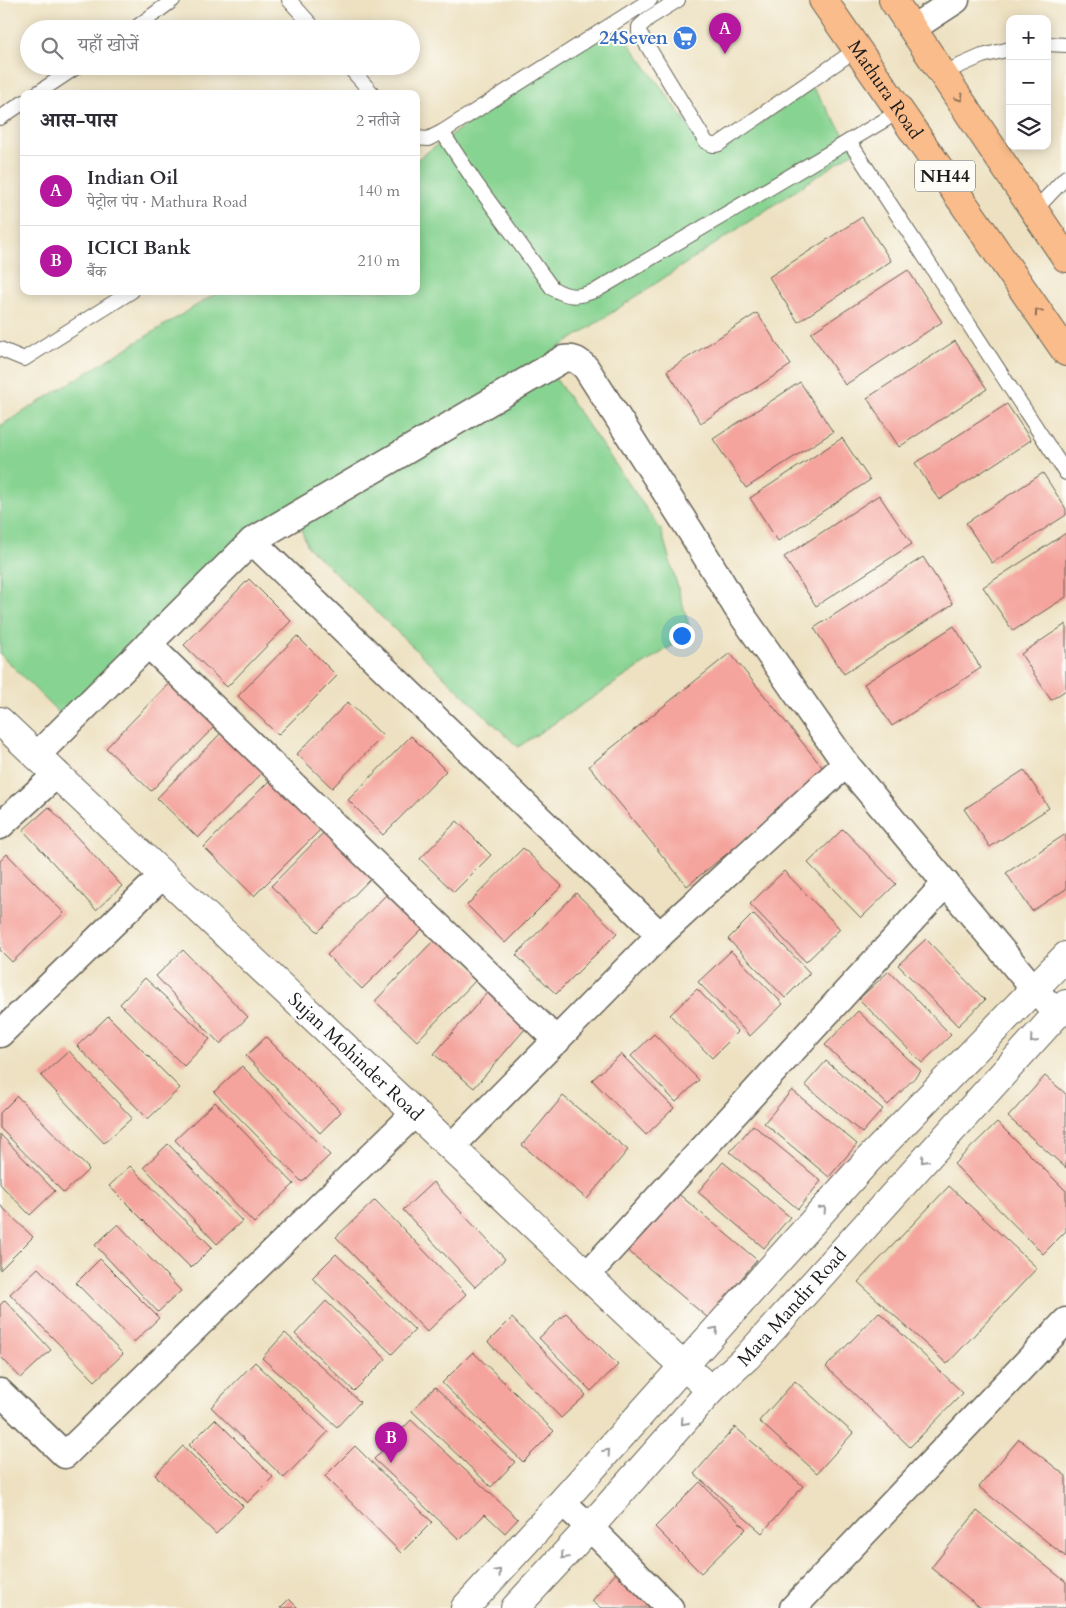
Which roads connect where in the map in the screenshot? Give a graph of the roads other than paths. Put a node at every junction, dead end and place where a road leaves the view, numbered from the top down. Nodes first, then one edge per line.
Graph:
1 (173, 0) edge
2 (289, 0) edge
3 (650, 0) edge
4 (678, 0) edge
5 (823, 0) edge
6 (894, 0) edge
7 (947, 3) edge
8 (146, 20) edge
9 (307, 20) edge
10 (913, 28) junction
11 (1051, 44) edge
12 (1066, 45) edge
13 (857, 49) junction
14 (1006, 50) edge
15 (943, 73) junction
16 (65, 75) edge
17 (356, 75) edge
18 (43, 90) edge
19 (369, 90) edge
20 (20, 105) edge
21 (900, 111) junction
22 (0, 118) edge
23 (442, 132) junction
24 (420, 138) edge
25 (849, 141) junction
26 (1066, 177) edge
27 (1034, 210) junction
28 (1066, 258) edge
29 (126, 295) edge
30 (0, 349) edge
31 (1066, 352) edge
32 (1066, 473) edge
33 (252, 541) junction
34 (148, 644) junction
35 (0, 721) edge
36 (37, 755) junction
37 (846, 764) junction
38 (57, 774) junction
39 (0, 826) edge
40 (163, 875) junction
41 (946, 883) junction
42 (660, 935) junction
43 (1066, 956) edge
44 (1034, 989) junction
45 (1062, 1008) edge
46 (0, 1034) edge
47 (556, 1040) junction
48 (415, 1113) junction
49 (451, 1147) junction
50 (587, 1275) junction
51 (1066, 1321) edge
52 (683, 1366) junction
53 (711, 1390) junction
54 (0, 1392) edge
55 (562, 1502) junction
56 (590, 1527) junction
57 (465, 1608) edge
58 (515, 1608) edge
59 (670, 1608) edge
60 (793, 1608) edge

1 - 8 lane
2 - 9 lane
3 - 23 lane
4 - 13 lane
5 - 13 highway, Mathura Road / NH44
6 - 10 highway, NH44
7 - 10 street
10 - 15 highway, NH44
11 - 12 lane
13 - 21 highway, Mathura Road / NH44
14 - 15 lane
15 -> 27 highway, NH44
16 - 18 lane
17 - 19 lane
20 - 22 lane
21 - 25 lane
31 -> 21 highway, Mathura Road / NH44
23 - 24 lane
23 - 25 lane
25 - 32 lane
26 - 27 lane
27 - 28 highway, NH44
29 - 30 lane
33 - 34 street
33 - 37 street
33 - 42 street
34 - 36 street
34 - 47 street
35 - 36 street, Sujan Mohinder Road
36 - 38 street, Sujan Mohinder Road
37 - 41 street
37 - 42 street
38 - 39 street
38 - 40 street, Sujan Mohinder Road
40 - 46 street
40 - 48 street, Sujan Mohinder Road
41 - 44 street
41 - 50 street
42 - 47 street
43 - 44 street
44 - 45 street
52 -> 44 street
45 -> 53 street, Mata Mandir Road
47 - 49 street
48 - 49 street, Sujan Mohinder Road
48 - 54 street
49 - 50 street, Sujan Mohinder Road
50 - 52 street, Sujan Mohinder Road
51 - 60 street
52 - 53 street, Sujan Mohinder Road
55 -> 52 street
53 -> 56 street, Mata Mandir Road
55 - 56 street
57 -> 55 street
56 -> 58 street, Mata Mandir Road
56 - 59 street

